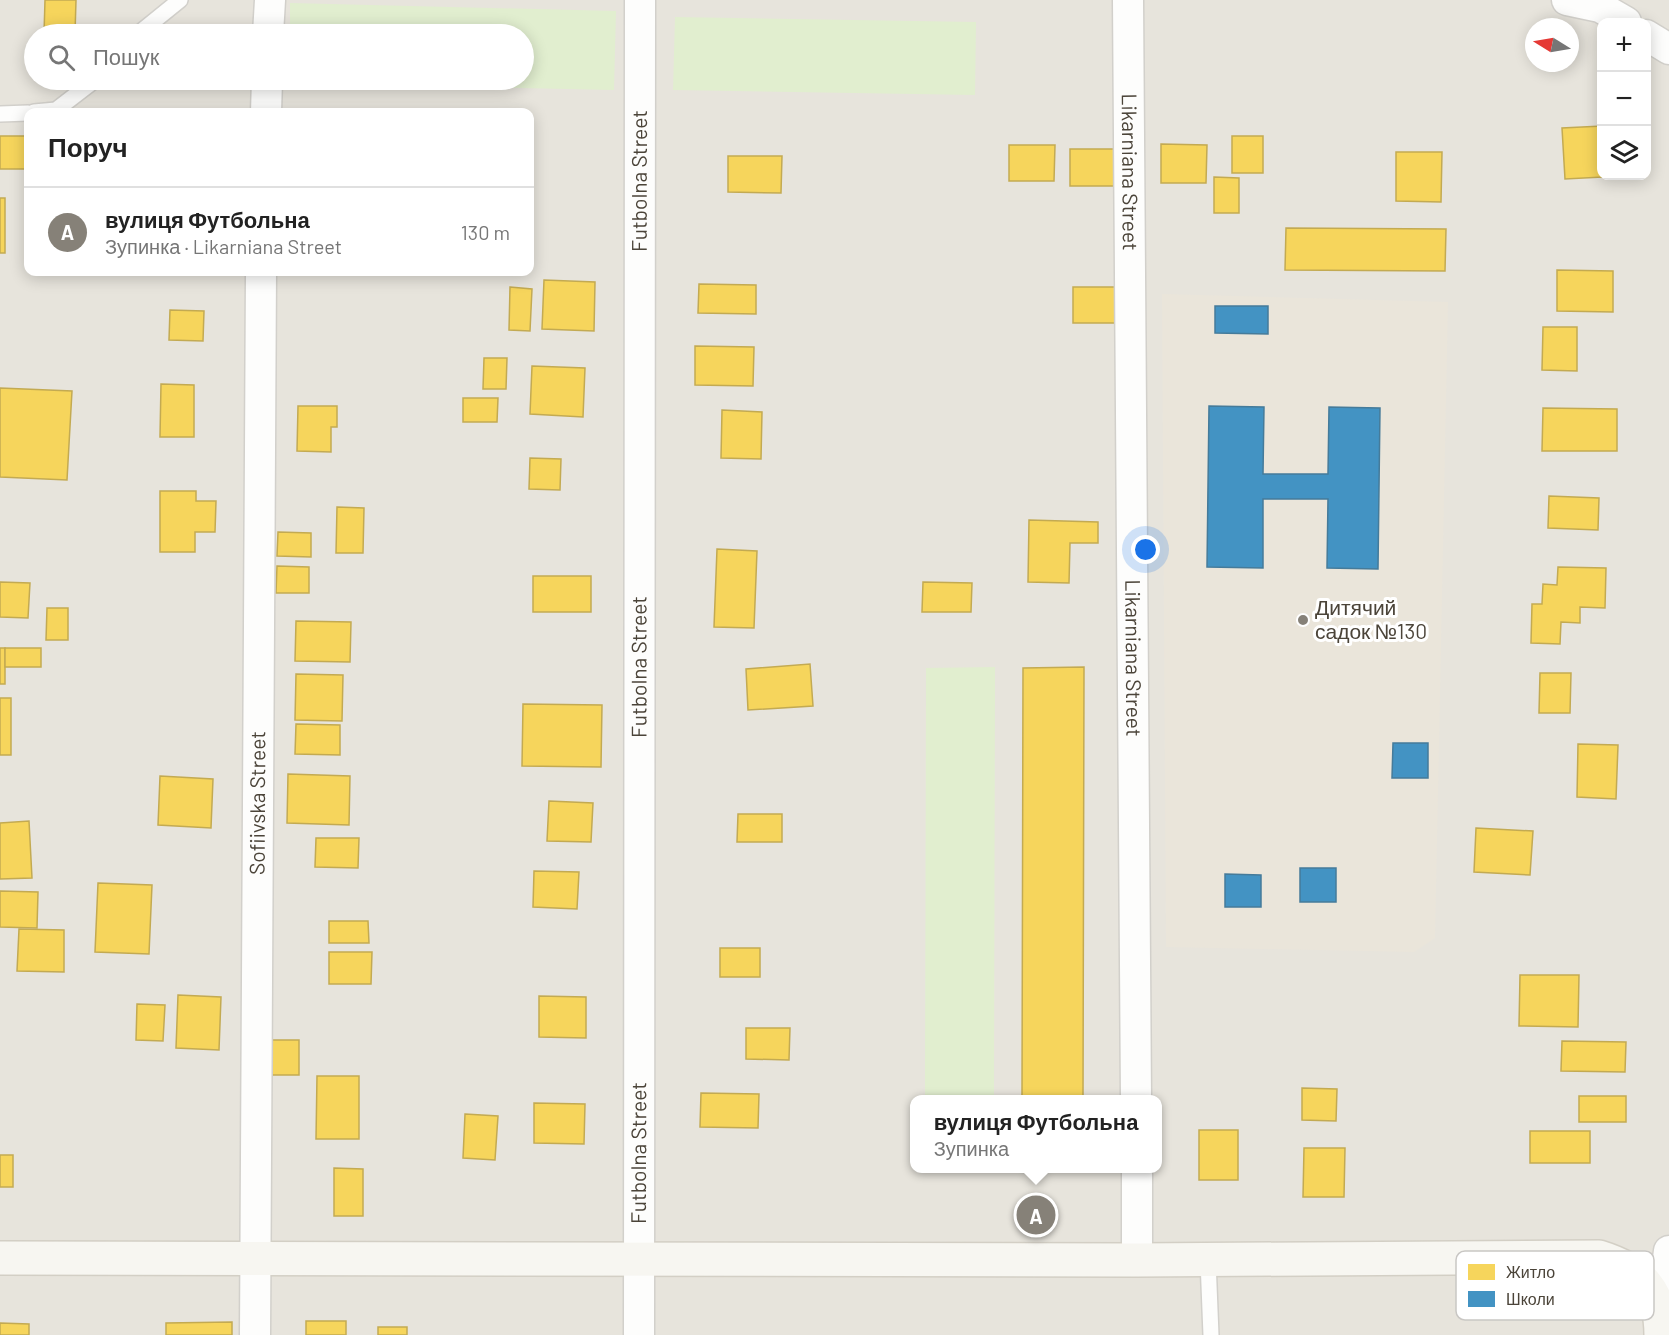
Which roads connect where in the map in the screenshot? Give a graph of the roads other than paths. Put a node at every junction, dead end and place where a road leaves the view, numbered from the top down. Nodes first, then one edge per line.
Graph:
1 (180, 0) edge
2 (270, 0) edge
3 (640, 0) edge
4 (1128, 0) edge
5 (1567, 0) edge
6 (1619, 18) edge
7 (150, 24) edge
8 (269, 24) edge
9 (1651, 38) edge
10 (1669, 49) edge
11 (82, 90) edge
12 (267, 90) edge
13 (59, 108) edge
14 (266, 108) edge
15 (24, 113) edge
16 (0, 114) edge
17 (261, 276) edge
18 (1136, 1095) edge
19 (1137, 1173) edge
20 (1669, 1251) edge
21 (639, 1257) junction
22 (0, 1258) edge
23 (254, 1258) junction
24 (1456, 1258) edge
25 (1137, 1260) junction
26 (1208, 1260) junction
27 (1654, 1299) edge
28 (1664, 1320) edge
29 (255, 1335) edge
30 (639, 1335) edge
31 (1211, 1335) edge

1 - 7 lane
2 - 8 street
3 - 21 street, Futbolna Street
4 - 18 street, Likarniana Street
5 - 6 street
9 - 10 street
11 - 13 lane
12 - 14 street
15 - 16 lane
17 - 23 street, Sofiivska Street
19 - 25 street
20 - 28 street
21 - 23 street
21 - 25 street
21 - 30 street, Futbolna Street
22 - 23 street
23 - 29 street, Sofiivska Street
24 - 26 street
25 - 26 street
26 - 31 lane
27 - 28 street

